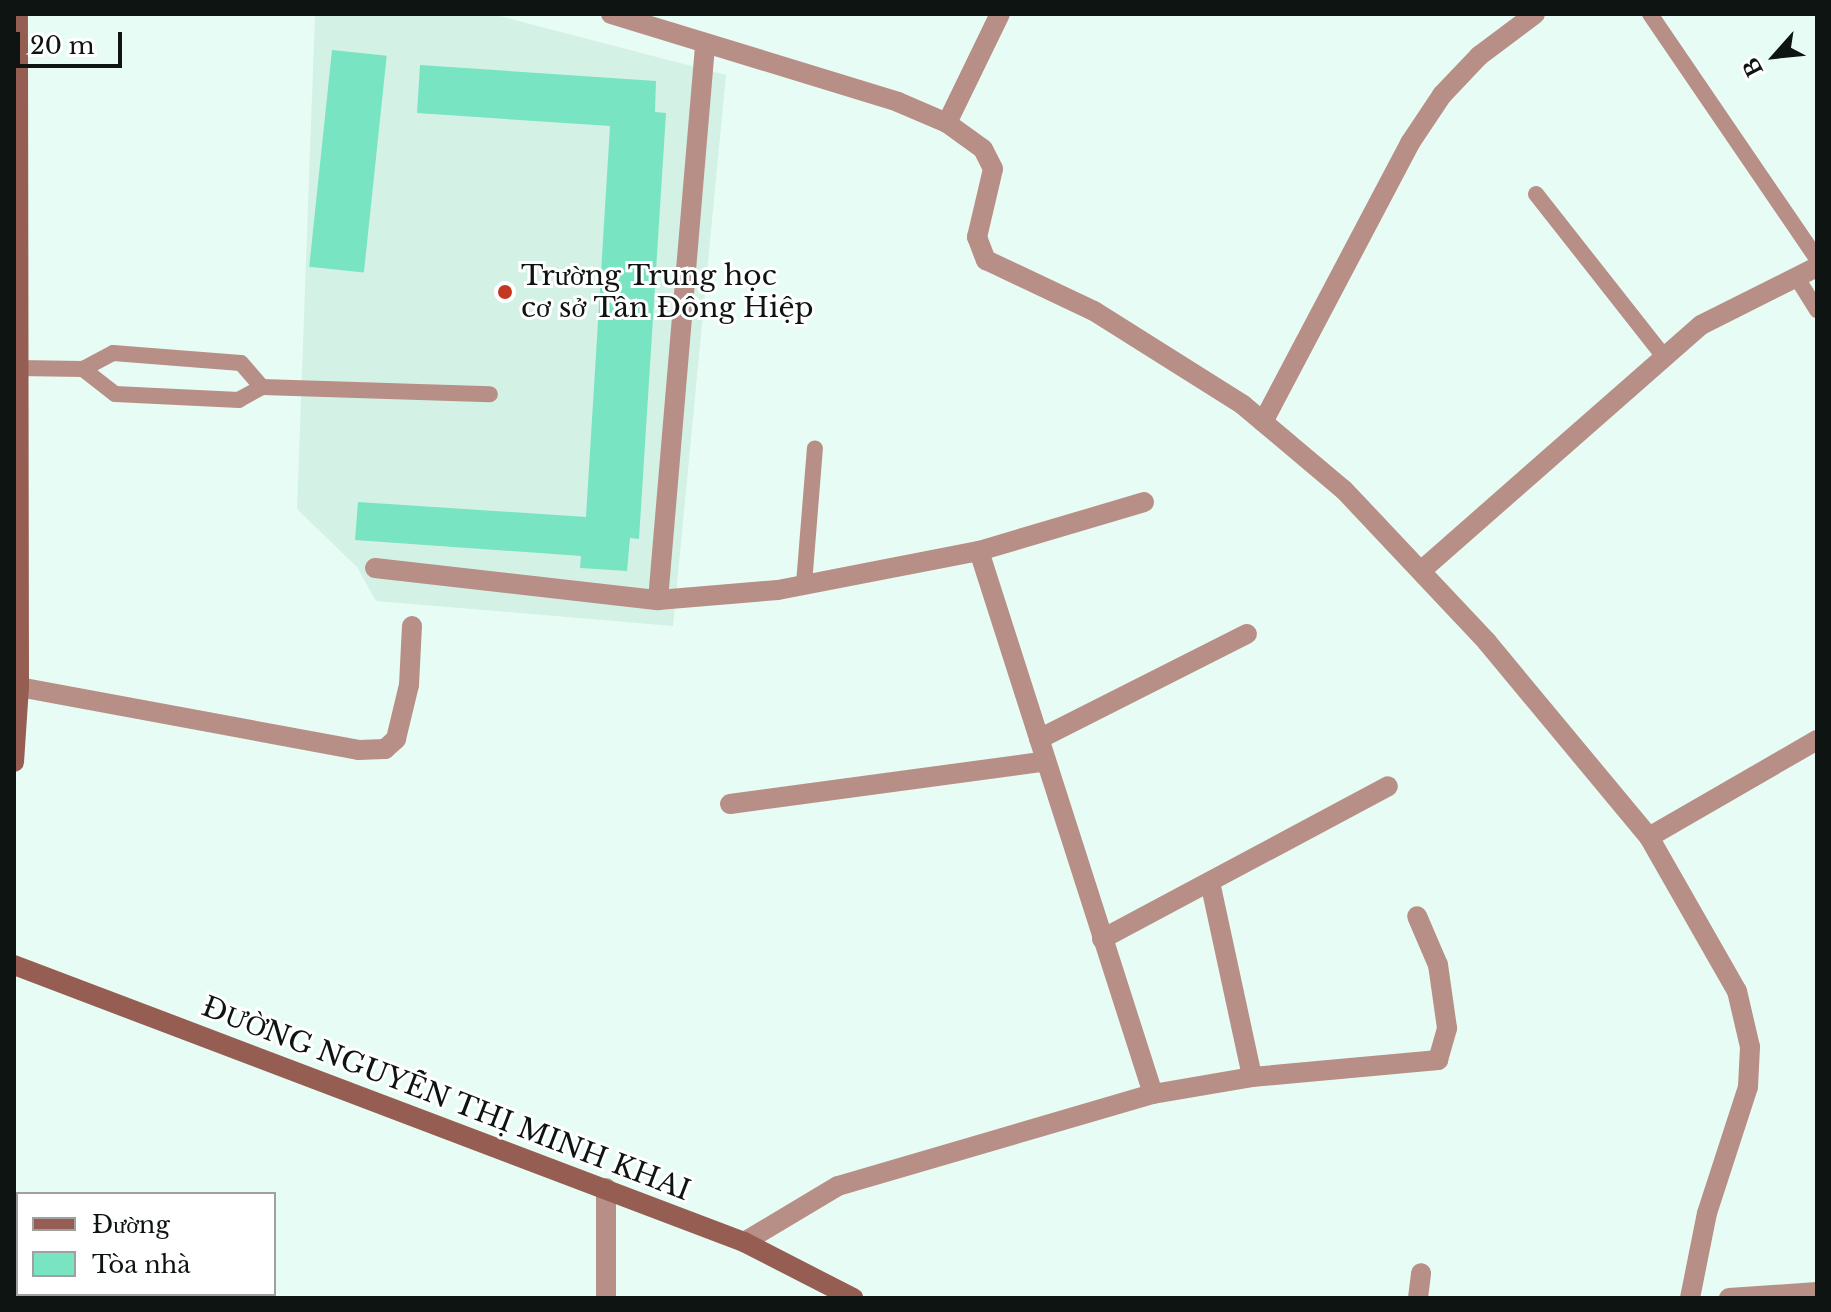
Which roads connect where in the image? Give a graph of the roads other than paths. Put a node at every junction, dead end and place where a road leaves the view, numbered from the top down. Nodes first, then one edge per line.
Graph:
1 (18, 14) edge
2 (611, 14) edge
3 (1000, 14) edge
4 (1535, 14) edge
5 (1650, 14) edge
6 (705, 46) junction
7 (947, 123) junction
8 (1536, 194) dead end
9 (1817, 259) edge
10 (1817, 267) edge
11 (1797, 278) junction
12 (1817, 310) edge
13 (1665, 358) junction
14 (19, 368) junction
15 (83, 369) junction
16 (262, 387) junction
17 (490, 394) dead end
18 (1263, 422) junction
19 (815, 448) dead end
20 (1144, 502) dead end
21 (979, 551) junction
22 (375, 568) dead end
23 (1422, 570) junction
24 (804, 584) junction
25 (658, 600) junction
26 (412, 626) dead end
27 (1247, 634) dead end
28 (19, 687) junction
29 (1039, 739) junction
30 (1817, 740) edge
31 (1046, 761) junction
32 (14, 762) edge
33 (1388, 786) dead end
34 (730, 804) dead end
35 (1649, 837) junction
36 (1210, 882) junction
37 (1417, 916) dead end
38 (1102, 939) junction
39 (14, 965) edge
40 (1252, 1077) junction
41 (1153, 1094) junction
42 (606, 1188) junction
43 (744, 1242) junction
44 (1421, 1273) dead end
45 (1817, 1292) edge
46 (606, 1298) edge
47 (853, 1298) edge
48 (1418, 1298) edge
49 (1690, 1298) edge
50 (1729, 1298) edge

1 - 14 main road
2 - 6 street
3 - 7 street
4 - 18 street
5 - 9 lane
6 - 7 street
6 - 25 street
7 - 18 street
8 - 13 lane
10 - 11 street
11 - 12 lane
11 - 13 street
13 - 23 street
14 - 15 lane
14 - 28 main road
15 - 16 lane
15 - 16 lane
16 - 17 lane
18 - 23 street
19 - 24 lane
20 - 21 street
21 - 24 street
21 - 29 street
22 - 25 street
23 - 35 street
24 - 25 street
26 - 28 street
27 - 29 street
28 - 32 main road
29 - 31 street
30 - 35 street
31 - 34 street
31 - 38 street
33 - 36 street
35 - 49 street
36 - 38 street
36 - 40 street
37 - 40 street
38 - 41 street
39 - 42 main road, ĐƯỜNG NGUYỄN THỊ MINH KHAI
40 - 41 street
41 - 43 street
42 - 43 main road, ĐƯỜNG NGUYỄN THỊ MINH KHAI
42 - 46 street
43 - 47 main road, ĐƯỜNG NGUYỄN THỊ MINH KHAI
44 - 48 street
45 - 50 street

